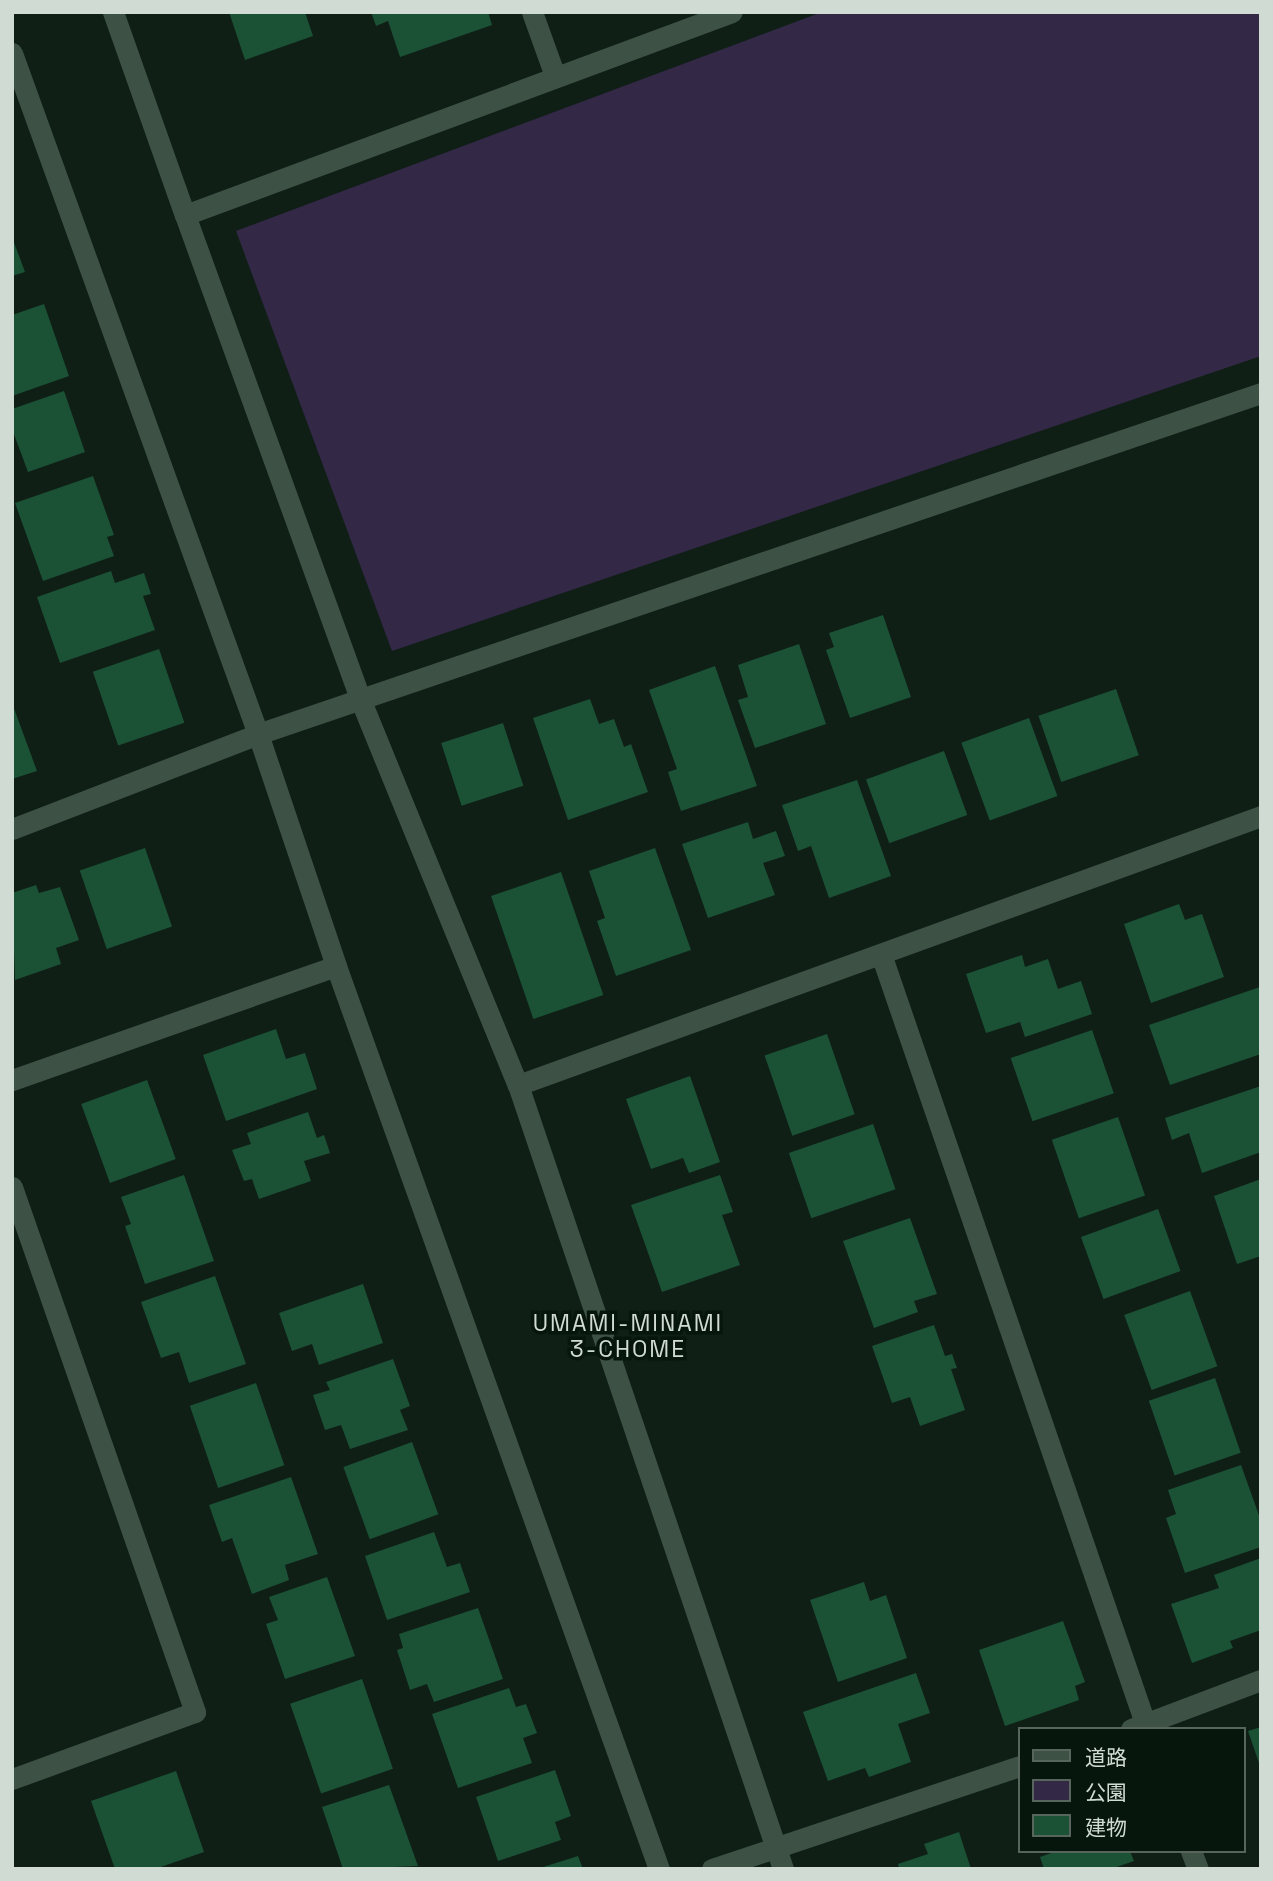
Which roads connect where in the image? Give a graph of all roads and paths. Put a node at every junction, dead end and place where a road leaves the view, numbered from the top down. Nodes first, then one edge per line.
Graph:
1 (113, 12) edge
2 (532, 12) edge
3 (732, 12) edge
4 (12, 53) edge
5 (555, 76) junction
6 (185, 215) junction
7 (1261, 393) edge
8 (361, 701) junction
9 (258, 734) junction
10 (1261, 816) edge
11 (12, 829) edge
12 (882, 957) junction
13 (336, 966) junction
14 (12, 1080) edge
15 (518, 1085) junction
16 (12, 1186) edge
17 (1261, 1679) edge
18 (1141, 1727) edge
19 (1018, 1766) edge
20 (12, 1779) edge
21 (777, 1847) junction
22 (659, 1869) edge
23 (712, 1869) edge
24 (783, 1869) edge

1 - 6 street
2 - 5 street
3 - 5 street
4 - 9 street
5 - 6 street
6 - 8 street
7 - 8 street
8 - 9 street
8 - 15 street
9 - 11 street
9 - 13 street
10 - 12 street
12 - 15 street
12 - 18 street
13 - 14 street
13 - 22 street
15 - 21 street
16 - 20 street
17 - 18 street
19 - 21 street
21 - 23 street
21 - 24 street

